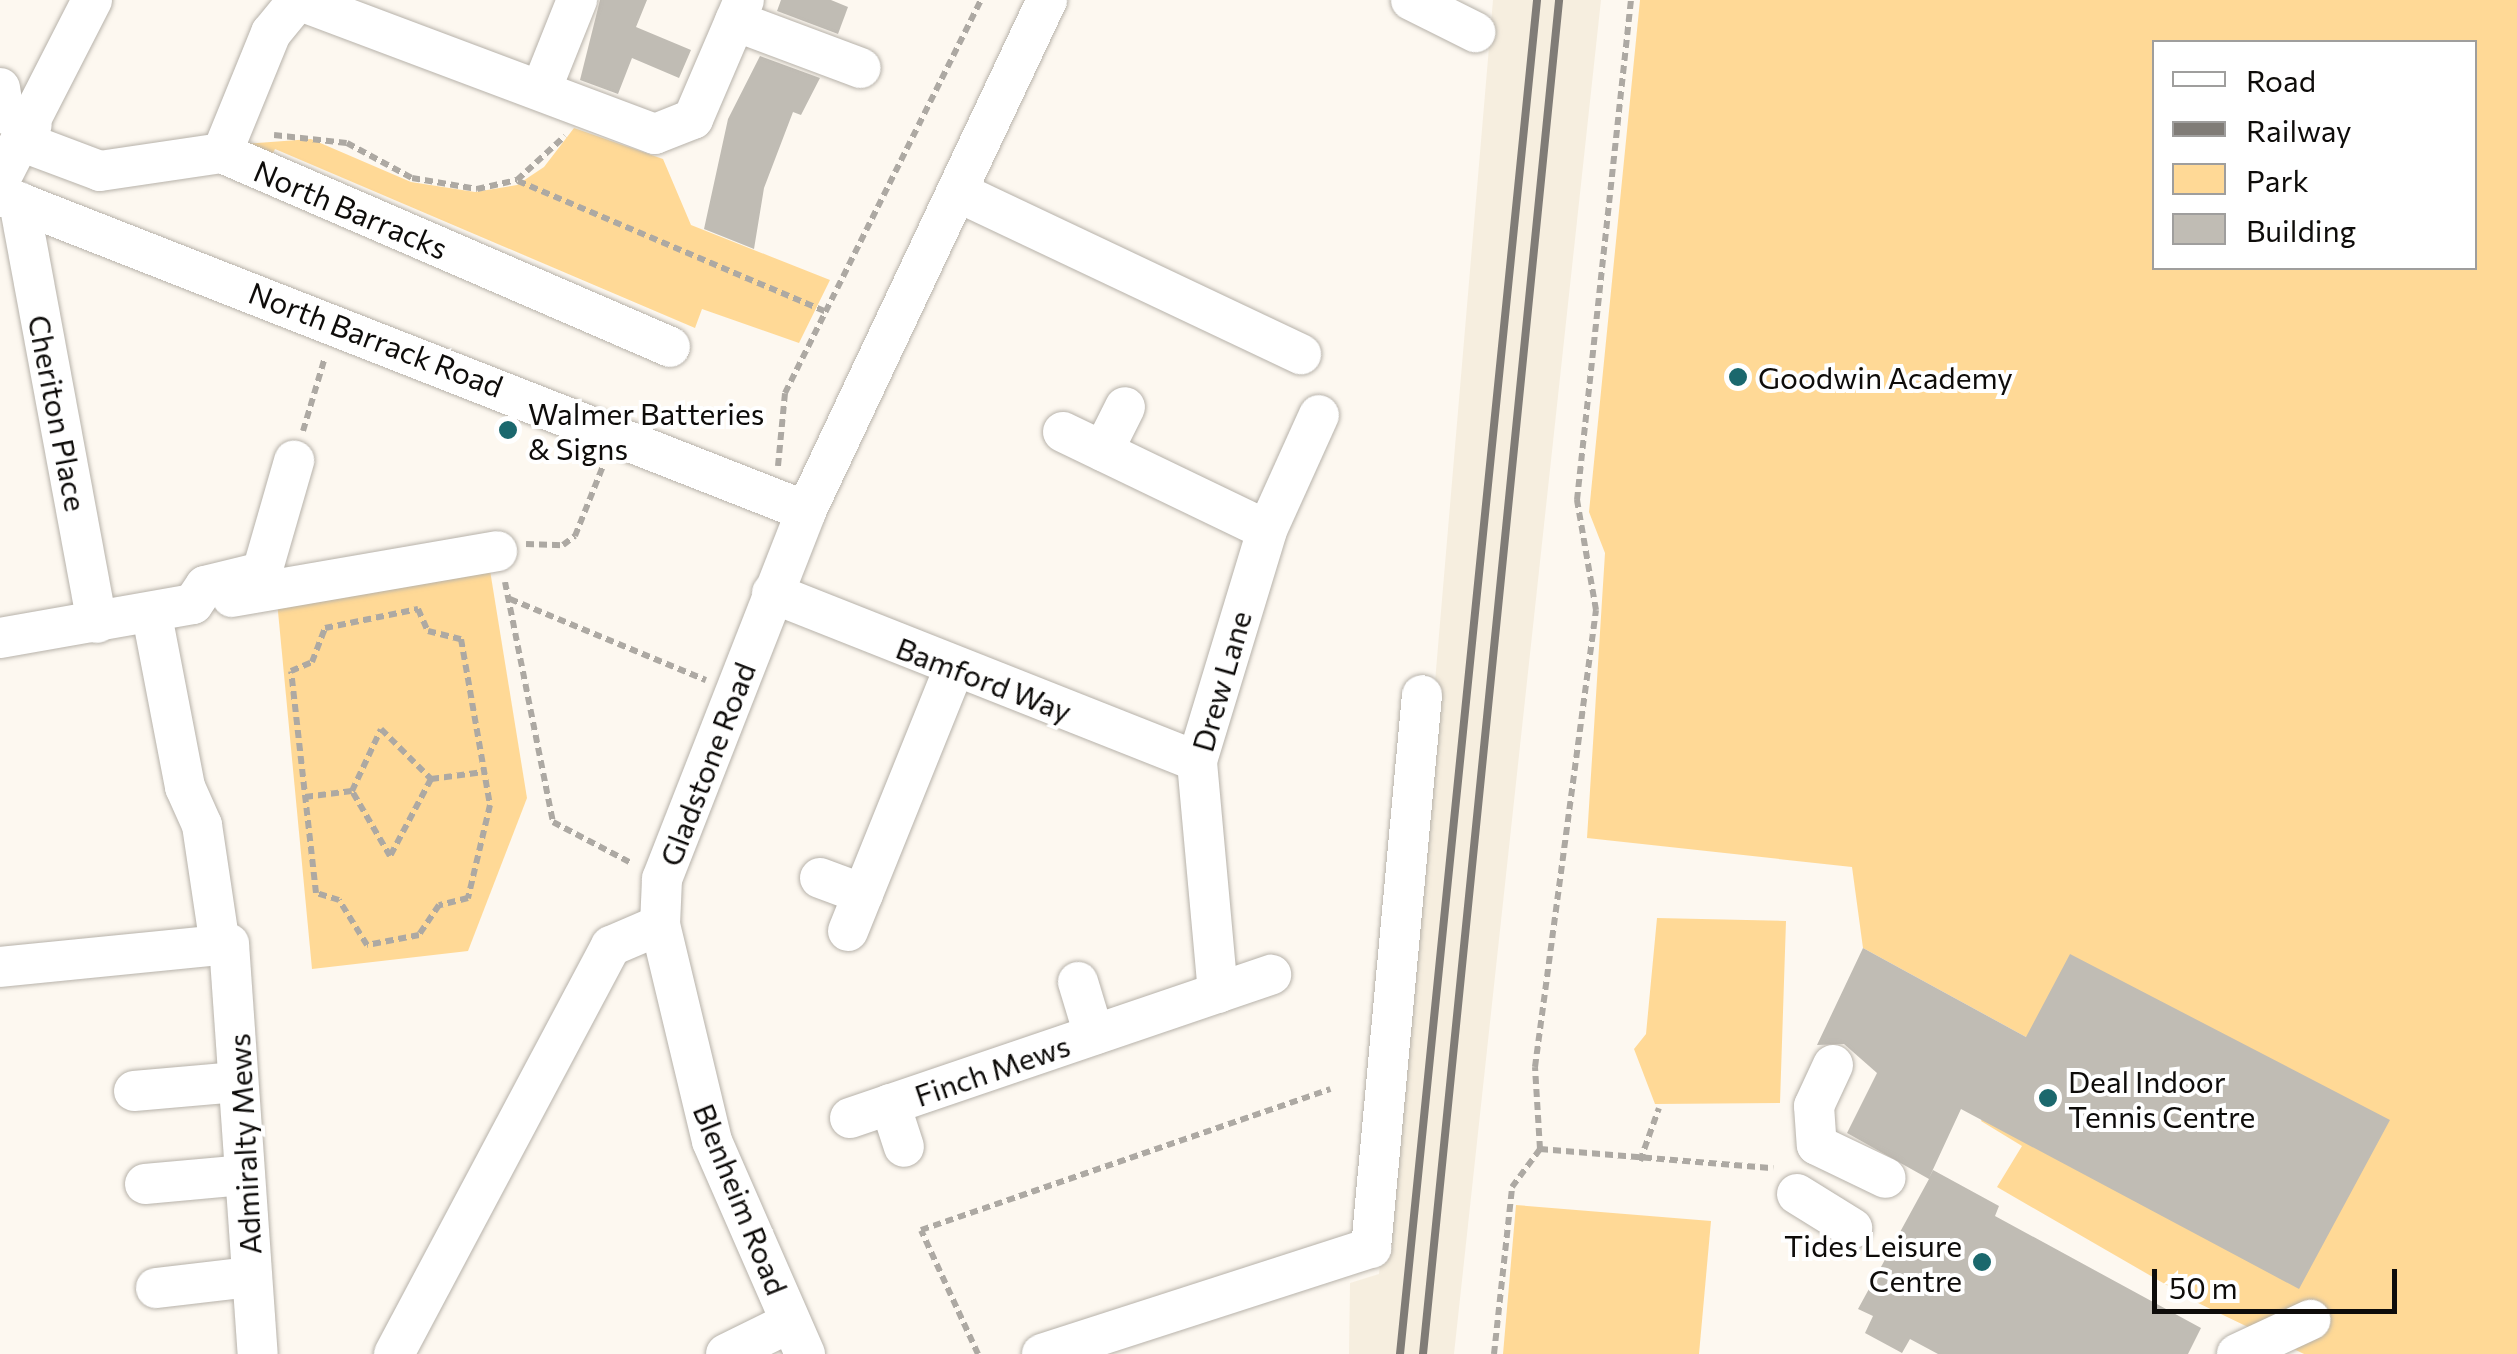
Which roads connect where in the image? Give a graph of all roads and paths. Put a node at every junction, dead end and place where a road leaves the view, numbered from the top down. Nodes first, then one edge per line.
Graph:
1 (92, 0) edge
2 (298, 0) edge
3 (577, 0) edge
4 (981, 0) edge
5 (1047, 0) edge
6 (1411, 0) edge
7 (1631, 0) edge
8 (739, 11) edge
9 (1475, 32) dead end
10 (861, 68) dead end
11 (0, 88) edge
12 (558, 98) junction
13 (27, 134) junction
14 (222, 152) junction
15 (517, 180) junction
16 (6, 192) edge
17 (962, 194) junction
18 (827, 312) junction
19 (670, 348) dead end
20 (1301, 354) dead end
21 (322, 367) dead end
22 (1125, 407) dead end
23 (1319, 415) dead end
24 (1063, 432) dead end
25 (617, 433) junction
26 (1102, 452) junction
27 (294, 462) joint
28 (811, 500) junction
29 (1276, 513) junction
30 (497, 551) junction
31 (772, 593) junction
32 (509, 599) junction
33 (193, 604) junction
34 (98, 623) junction
35 (155, 631) dead end
36 (0, 638) edge
37 (954, 669) junction
38 (735, 692) junction
39 (1422, 695) dead end
40 (1197, 761) junction
41 (484, 772) junction
42 (431, 779) junction
43 (352, 790) junction
44 (305, 797) junction
45 (820, 878) dead end
46 (662, 879) junction
47 (660, 925) junction
48 (220, 945) junction
49 (0, 967) edge
50 (1271, 974) dead end
51 (1078, 982) dead end
52 (1218, 993) junction
53 (1094, 1035) junction
54 (1833, 1065) dead end
55 (237, 1082) junction
56 (1330, 1089) dead end
57 (134, 1090) dead end
58 (890, 1104) junction
59 (1659, 1108) dead end
60 (850, 1118) dead end
61 (904, 1146) dead end
62 (1540, 1149) junction
63 (1640, 1161) junction
64 (243, 1175) junction
65 (1886, 1178) dead end
66 (1790, 1181) joint
67 (145, 1184) dead end
68 (1852, 1228) dead end
69 (250, 1277) junction
70 (156, 1288) dead end
71 (2310, 1320) dead end
72 (798, 1338) edge
73 (1144, 1338) edge
74 (258, 1354) edge
75 (394, 1354) edge
76 (726, 1354) edge
77 (978, 1354) edge
78 (1042, 1354) edge
79 (1494, 1354) edge
80 (2237, 1354) edge

1 - 13 street
2 - 12 street
2 - 14 street
3 - 12 street
4 - 18 path
5 - 17 street, Gladstone Road
6 - 9 street
7 - 62 path
8 - 10 street
8 - 12 street
11 - 13 street
12 - 15 path
13 - 14 street, North Barracks
13 - 16 street
14 - 15 path
14 - 19 street, North Barracks
15 - 18 path
16 - 25 street, North Barrack Road
16 - 34 street, Cheriton Place
17 - 20 street
17 - 28 street, Gladstone Road
18 - 28 path
21 - 27 path
22 - 26 street
23 - 29 street, Drew Lane
24 - 26 street
25 - 28 street, North Barrack Road
25 - 30 path
26 - 29 street
27 - 33 street
28 - 31 street, Gladstone Road
29 - 40 street, Drew Lane
30 - 32 path
30 - 33 street
31 - 37 street, Bamford Way
31 - 38 street, Gladstone Road
32 - 38 path
32 - 46 path
33 - 34 street
34 - 36 street
35 - 48 street, Admiralty Mews
37 - 40 street, Bamford Way
37 - 45 street
38 - 46 street, Gladstone Road
39 - 73 street
40 - 52 street, Drew Lane
41 - 42 path
41 - 44 path
41 - 44 path
42 - 43 path
42 - 43 path
43 - 44 path
46 - 47 street, Gladstone Road
47 - 72 street, Blenheim Road
47 - 75 street
48 - 49 street
48 - 55 street, Admiralty Mews
50 - 52 street, Finch Mews
51 - 53 street, Finch Mews
52 - 53 street, Finch Mews
53 - 58 street, Finch Mews
54 - 65 street
55 - 57 street
55 - 64 street, Admiralty Mews
56 - 77 path
58 - 60 street, Finch Mews
58 - 61 street, Finch Mews
59 - 63 path
62 - 63 path
62 - 79 path
63 - 66 path
64 - 67 street
64 - 69 street, Admiralty Mews
66 - 68 street
69 - 70 street
69 - 74 street, Admiralty Mews
71 - 80 street
72 - 76 street
73 - 78 street

